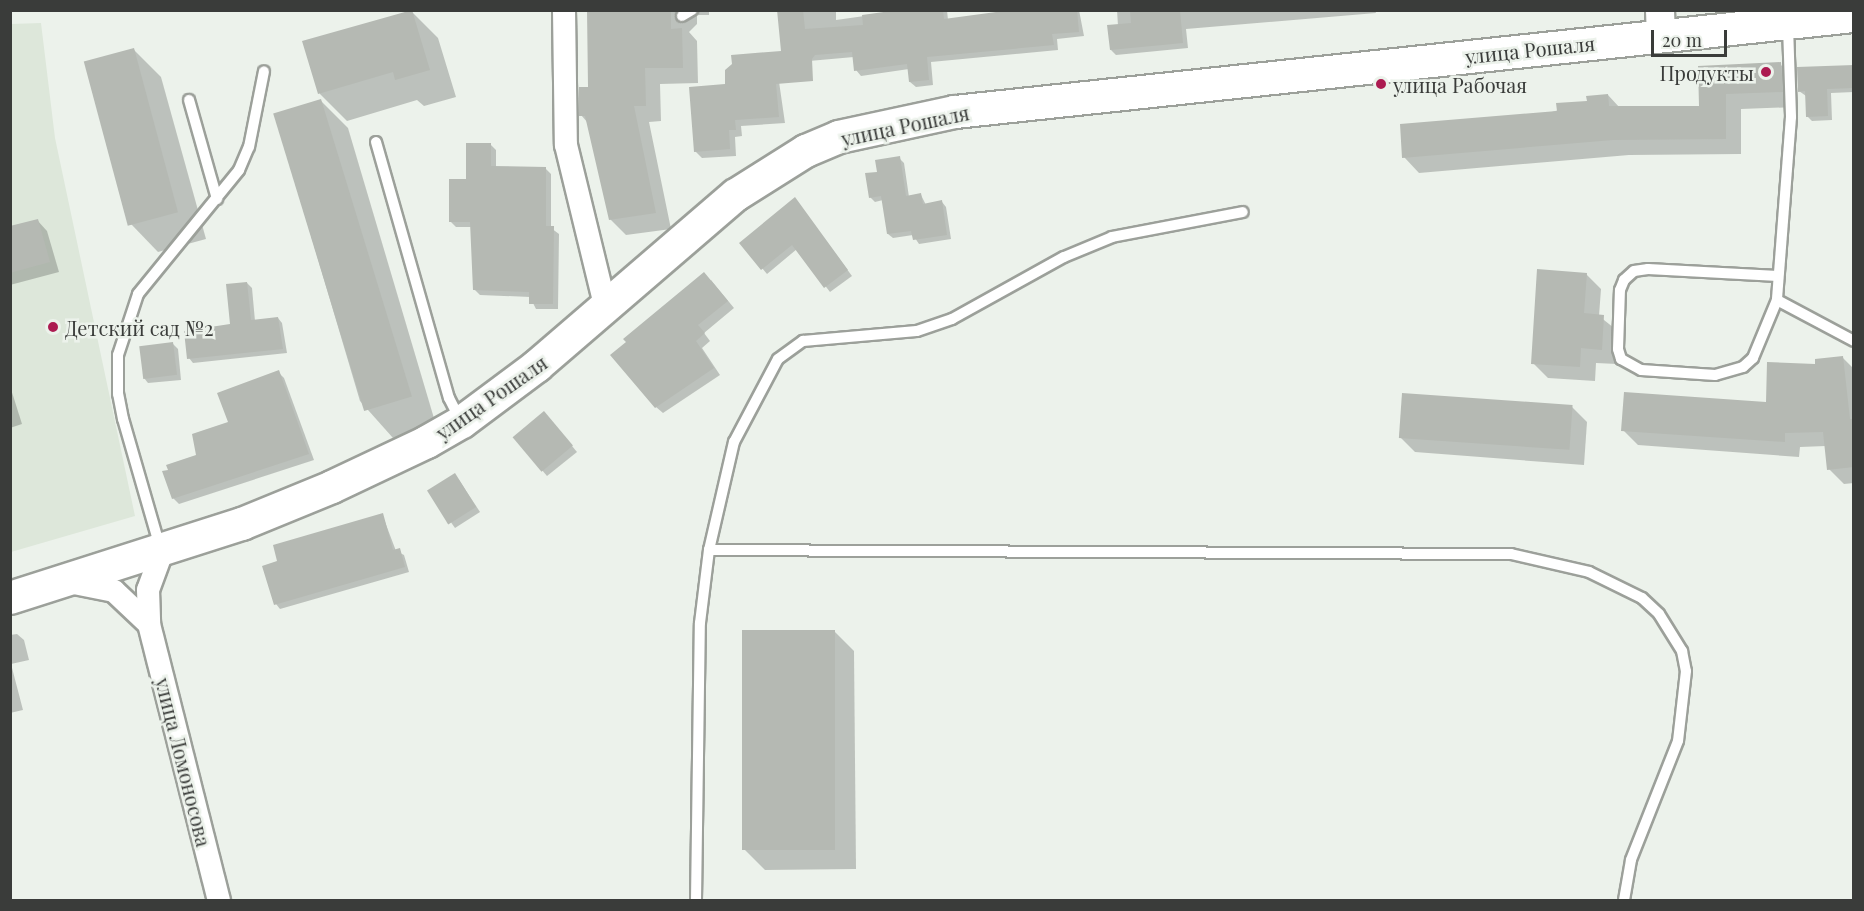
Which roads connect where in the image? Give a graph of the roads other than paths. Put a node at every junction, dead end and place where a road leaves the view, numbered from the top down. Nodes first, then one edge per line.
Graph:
1 (564, 10) edge
2 (692, 10) edge
3 (682, 16) dead end
4 (1854, 16) edge
5 (1660, 23) edge
6 (1788, 23) junction
7 (264, 71) dead end
8 (189, 100) dead end
9 (376, 142) dead end
10 (218, 199) junction
11 (1243, 212) dead end
12 (1779, 276) junction
13 (1777, 300) junction
14 (606, 309) junction
15 (1854, 341) edge
16 (462, 422) junction
17 (709, 550) junction
18 (162, 552) junction
19 (60, 582) junction
20 (10, 597) edge
21 (149, 624) junction
22 (219, 900) edge
23 (696, 900) edge
24 (1624, 900) edge

1 - 14 street
2 - 3 lane
4 - 6 main road, улица Рошаля
5 - 6 main road, улица Рошаля
5 - 14 main road, улица Рошаля
6 - 12 lane
7 - 10 lane
8 - 10 lane
9 - 16 lane
10 - 18 lane
11 - 17 lane
12 - 13 lane
12 - 13 lane
13 - 15 lane
14 - 16 main road, улица Рошаля
16 - 18 main road, улица Рошаля
17 - 23 lane
17 - 24 lane
18 - 19 main road, улица Рошаля
18 - 21 street, улица Ломоносова
19 - 20 main road, улица Рошаля
19 - 21 street
21 - 22 street, улица Ломоносова

